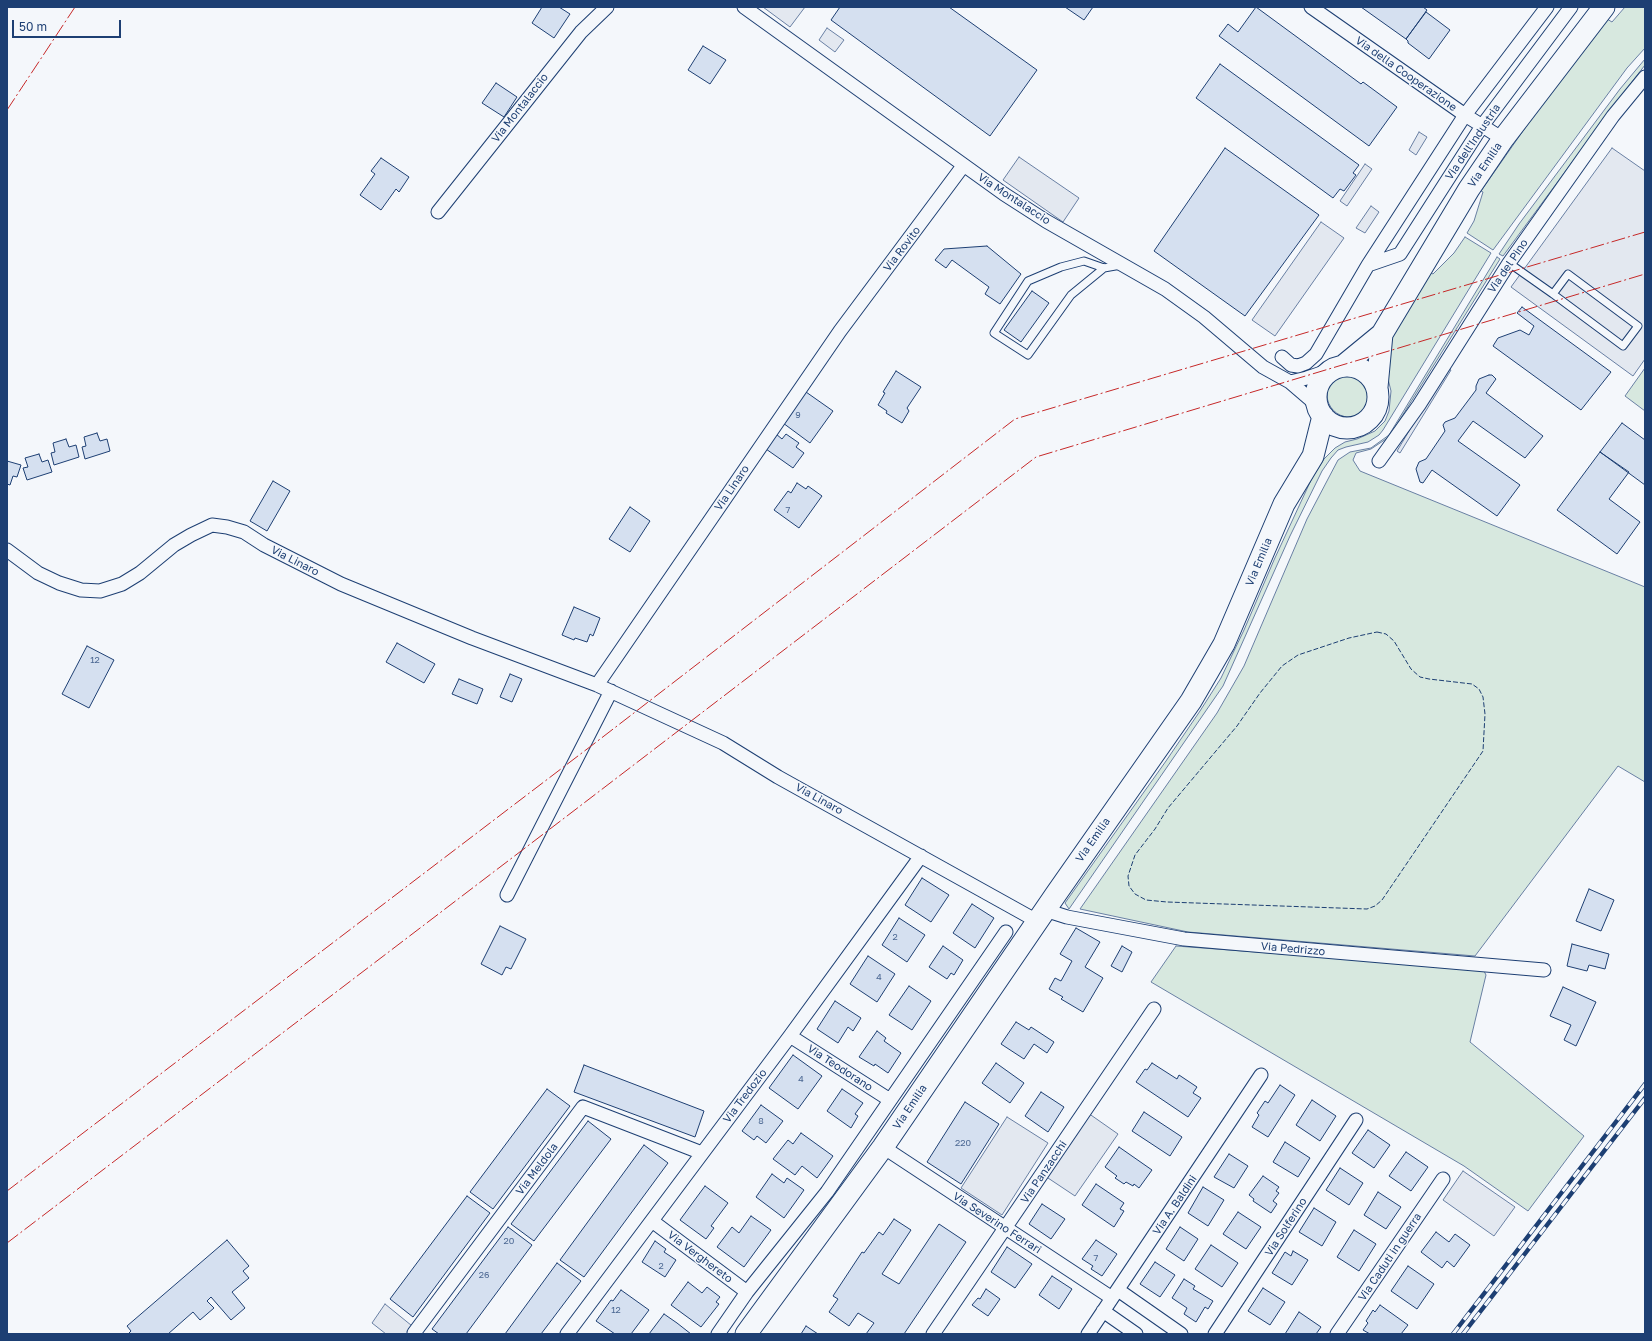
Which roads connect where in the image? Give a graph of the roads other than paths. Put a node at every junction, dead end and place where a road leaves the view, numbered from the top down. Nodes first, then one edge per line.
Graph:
1 (607, 7) edge
2 (744, 7) edge
3 (1311, 7) edge
4 (1547, 7) edge
5 (1571, 7) edge
6 (1604, 7) edge
7 (1510, 55) junction
8 (1527, 67) junction
9 (1645, 77) edge
10 (1465, 115) junction
11 (1482, 126) junction
12 (1503, 139) junction
13 (963, 166) junction
14 (1419, 186) junction
15 (1436, 197) junction
16 (438, 212) dead end
17 (1509, 263) junction
18 (1124, 264) junction
19 (1368, 265) junction
20 (1104, 268) junction
21 (1553, 294) junction
22 (840, 331) joint
23 (1382, 334) junction
24 (1282, 357) dead end
25 (1338, 368) junction
26 (1290, 382) junction
27 (1377, 387) junction
28 (1320, 411) junction
29 (1352, 428) junction
30 (1313, 456) junction
31 (1379, 461) dead end
32 (7, 550) edge
33 (597, 685) junction
34 (612, 691) junction
35 (921, 856) junction
36 (507, 895) dead end
37 (1041, 916) junction
38 (1006, 932) dead end
39 (1544, 970) dead end
40 (1154, 1009) dead end
41 (790, 1036) junction
42 (1261, 1075) dead end
43 (890, 1100) junction
44 (1356, 1120) dead end
45 (883, 1147) junction
46 (702, 1154) junction
47 (1443, 1180) dead end
48 (834, 1198) junction
49 (652, 1221) junction
50 (1006, 1228) junction
51 (747, 1292) junction
52 (1115, 1294) junction
53 (1103, 1312) junction
54 (414, 1333) dead end
55 (568, 1334) edge
56 (718, 1334) edge
57 (746, 1334) edge
58 (933, 1334) edge
59 (1088, 1334) edge
60 (1136, 1334) edge
61 (1181, 1334) edge
62 (1215, 1334) edge
63 (1337, 1334) edge

1 - 16 street, Via Montalaccio
2 - 13 street, Via Montalaccio
3 - 10 street, Via della Cooperazione
4 - 7 street, Via dell'Industria
5 - 8 street, Via dell'Industria
6 - 12 main road, Via Emilia
7 - 8 street
7 - 10 street, Via dell'Industria
8 - 11 street, Via dell'Industria
9 - 17 street, Via del Pino
10 - 11 street, Via della Cooperazione
10 - 14 street, Via dell'Industria
11 - 12 street, Via della Cooperazione
11 - 15 street, Via dell'Industria
12 - 23 main road, Via Emilia
13 - 18 street, Via Montalaccio
13 - 22 street, Via Rovito
14 - 15 street
14 - 19 street, Via dell'Industria
15 - 19 street, Via dell'Industria
17 - 21 lane
17 - 31 street, Via del Pino
18 - 20 lane
18 - 26 street, Via Montalaccio
19 - 24 street, Via dell'Industria
20 - 20 lane
21 - 21 lane
22 - 33 street, Via Linaro
23 - 25 main road, Via Emilia
23 - 27 main road, Via Emilia
25 - 26 street
25 - 27 main road
25 - 28 main road, Via Emilia
26 - 28 street, Via Montalaccio
27 - 29 main road, Via Emilia
28 - 29 main road
28 - 30 main road, Via Emilia
29 - 30 main road, Via Emilia
30 - 37 main road, Via Emilia
32 - 33 street, Via Linaro
33 - 34 street, Via Linaro
34 - 35 street, Via Linaro
34 - 36 street
35 - 37 street, Via Linaro
35 - 41 street, Via Tredozio
37 - 39 street, Via Pedrizzo
37 - 45 main road, Via Emilia
38 - 43 street, Via Emilia
40 - 50 street, Via Panzacchi
41 - 43 street, Via Teodorano
41 - 46 street, Via Tredozio
42 - 52 street, Via A. Baldini
43 - 48 street, Via Emilia
44 - 62 street, Via Solferino
45 - 48 main road, Via Emilia
45 - 50 street, Via Severino Ferrari
46 - 49 street, Via Tredozio
46 - 54 street, Via Meldola
47 - 63 street, Via Caduti in guerra
48 - 51 street, Via Emilia
48 - 57 main road, Via Emilia
49 - 51 street, Via Verghereto
49 - 55 street, Via Tredozio
50 - 52 street, Via Severino Ferrari
50 - 58 street, Via Panzacchi
51 - 56 street, Via Emilia
52 - 53 street, Via A. Baldini
52 - 61 street, Via Severino Ferrari
53 - 59 street, Via A. Baldini
53 - 60 street

